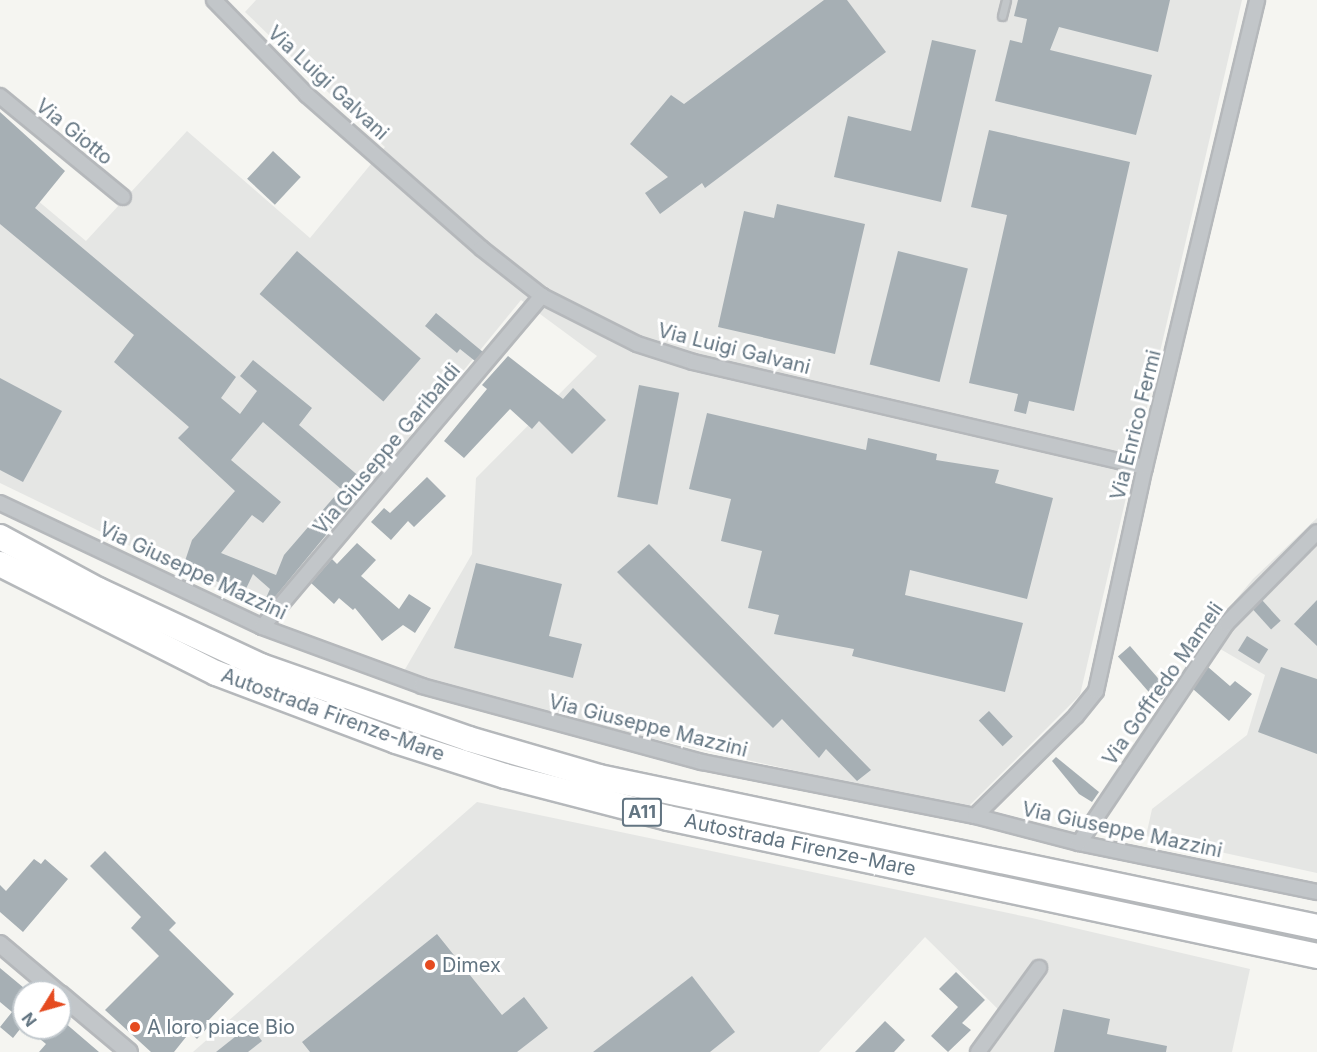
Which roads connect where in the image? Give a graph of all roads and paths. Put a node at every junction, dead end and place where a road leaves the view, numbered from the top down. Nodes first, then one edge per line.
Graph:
1 (214, 0) edge
2 (1006, 0) edge
3 (1257, 0) edge
4 (1002, 16) dead end
5 (0, 96) edge
6 (123, 197) dead end
7 (542, 296) junction
8 (1145, 467) junction
9 (0, 503) edge
10 (1317, 532) edge
11 (0, 537) edge
12 (0, 564) edge
13 (262, 627) junction
14 (975, 816) junction
15 (1079, 843) junction
16 (1317, 892) edge
17 (1317, 927) edge
18 (0, 944) edge
19 (1317, 956) edge
20 (1039, 968) dead end
21 (43, 980) edge
22 (72, 1004) edge
23 (129, 1052) edge
24 (978, 1052) edge

1 - 7 street, Via Luigi Galvani
2 - 4 lane
3 - 8 street, Via Enrico Fermi
5 - 6 street, Via Giotto
7 - 8 street, Via Luigi Galvani
7 - 13 street, Via Giuseppe Garibaldi
8 - 14 street, Via Enrico Fermi
9 - 13 street, Via Giuseppe Mazzini
10 - 15 street, Via Goffredo Mameli
11 - 17 highway, Autostrada Firenze-Mare / A11
12 - 19 highway, Autostrada Firenze-Mare / A11
13 - 14 street, Via Giuseppe Mazzini
14 - 15 street, Via Giuseppe Mazzini
15 - 16 street, Via Giuseppe Mazzini
18 - 21 street
20 - 24 street
22 - 23 street

